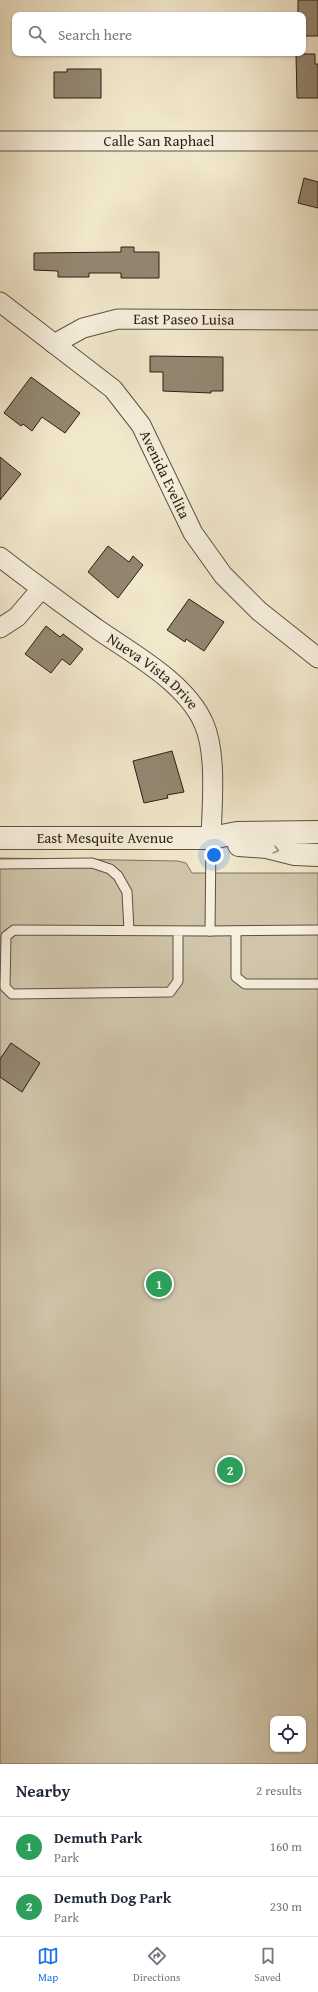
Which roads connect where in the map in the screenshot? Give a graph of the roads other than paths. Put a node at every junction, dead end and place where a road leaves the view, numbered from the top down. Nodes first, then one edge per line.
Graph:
1 (0, 141) edge
2 (318, 141) edge
3 (0, 302) edge
4 (318, 320) edge
5 (54, 344) junction
6 (0, 557) edge
7 (41, 589) junction
8 (0, 628) edge
9 (318, 658) edge
10 (318, 832) edge
11 (0, 838) edge
12 (210, 838) junction
13 (318, 855) edge
14 (0, 864) edge
15 (128, 930) junction
16 (318, 930) edge
17 (178, 931) junction
18 (210, 931) junction
19 (236, 931) junction
20 (318, 984) edge

1 - 2 street, Calle San Raphael
3 - 5 street, Avenida Evelita
4 - 5 street, East Paseo Luisa
5 - 9 street, Avenida Evelita
6 - 7 street, Nueva Vista Drive
7 - 8 street
7 - 12 street, Nueva Vista Drive
10 - 12 street, East Mesquite Avenue
11 - 12 street, East Mesquite Avenue
12 -> 13 street, East Mesquite Avenue
12 - 18 lane
14 - 15 lane
15 - 17 lane
15 - 17 lane
16 - 19 lane
17 - 18 lane
18 - 19 lane
19 - 20 lane

